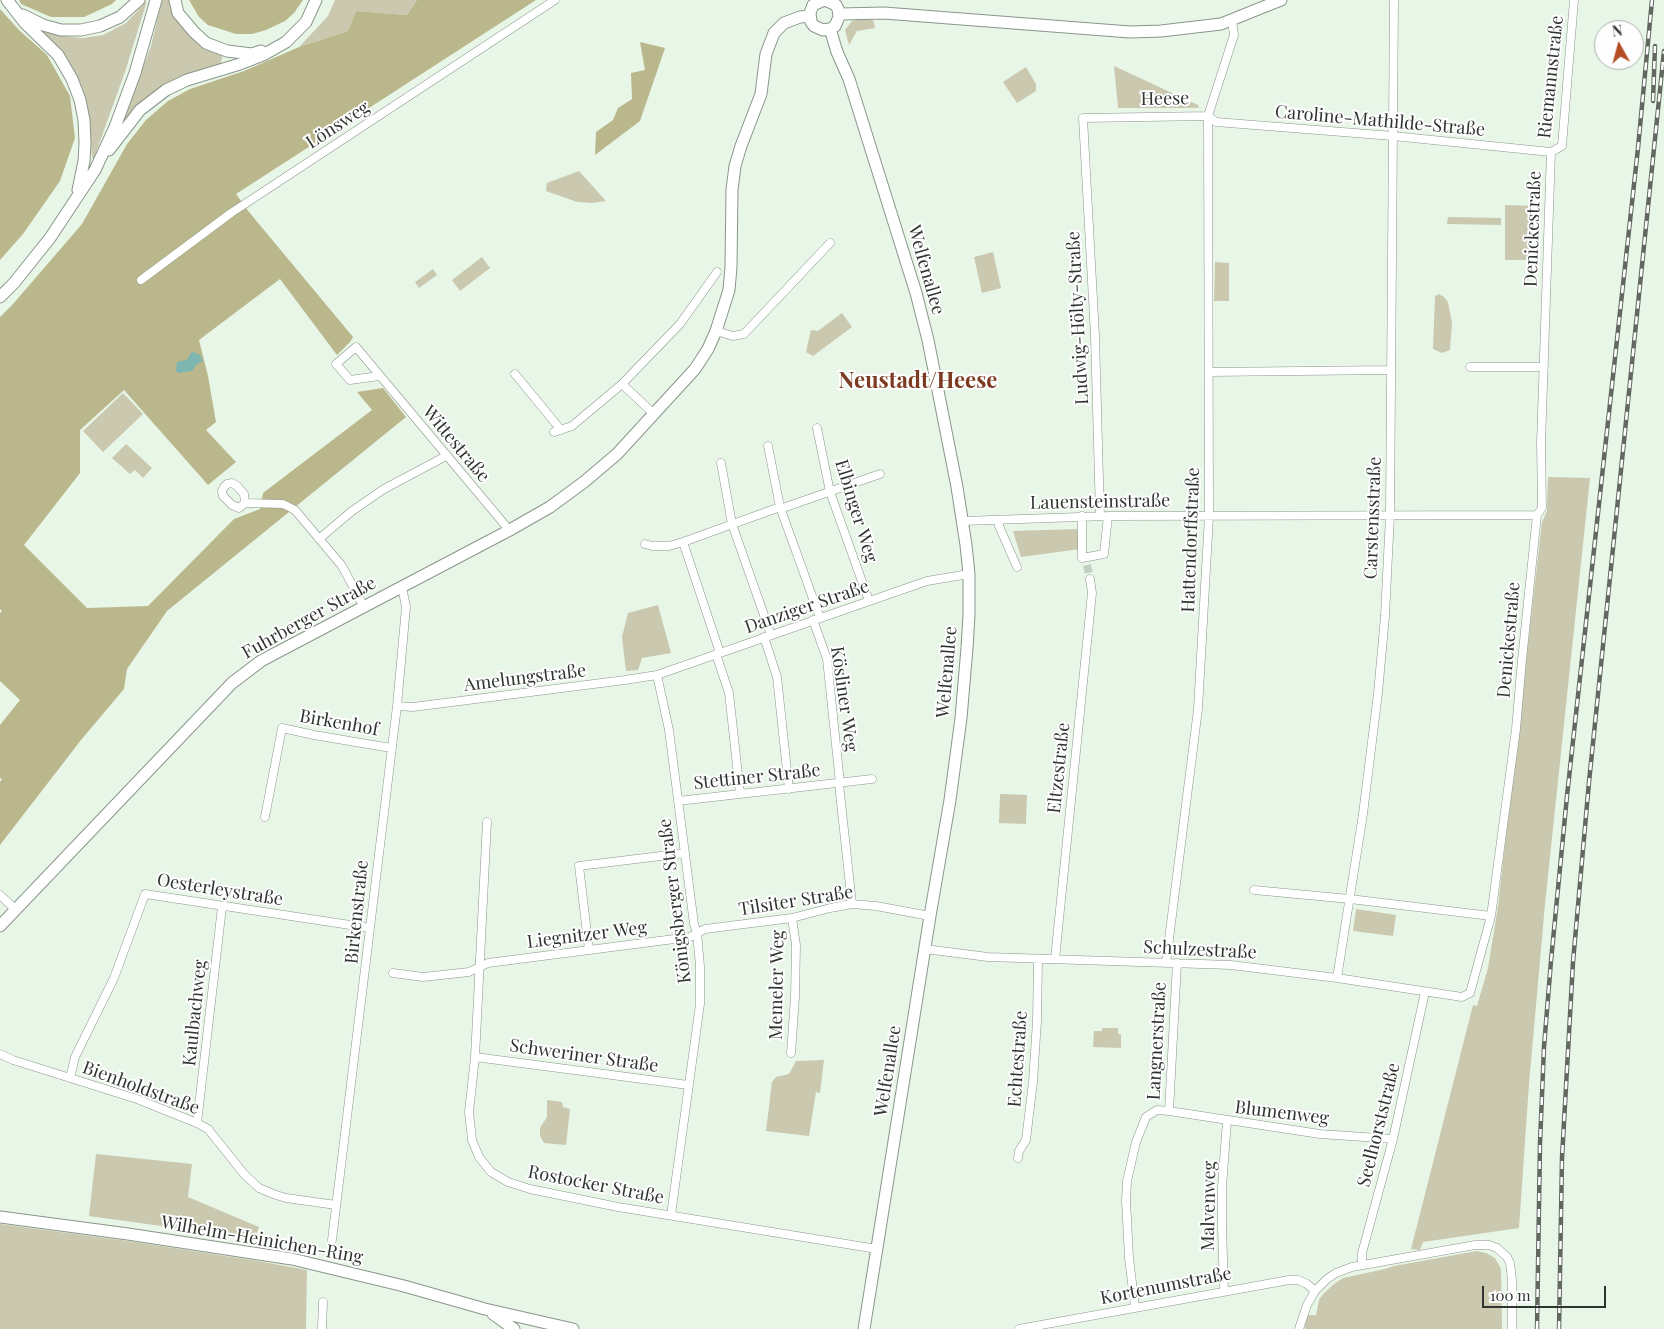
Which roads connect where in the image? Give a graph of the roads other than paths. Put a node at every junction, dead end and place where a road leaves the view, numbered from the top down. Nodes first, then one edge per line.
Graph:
1 (139, 0) edge
2 (156, 0) edge
3 (175, 0) edge
4 (316, 0) edge
5 (554, 0) edge
6 (823, 0) edge
7 (1281, 0) edge
8 (1394, 0) edge
9 (1574, 0) edge
10 (9, 3) edge
11 (840, 14) junction
12 (810, 16) junction
13 (1232, 20) junction
14 (830, 29) junction
15 (286, 42) junction
16 (1208, 116) junction
17 (1083, 118) joint
18 (1393, 136) junction
19 (1550, 152) junction
20 (95, 170) junction
21 (75, 201) junction
22 (830, 243) dead end
23 (717, 272) dead end
24 (142, 280) dead end
25 (0, 297) edge
26 (716, 331) junction
27 (1544, 367) junction
28 (1470, 368) dead end
29 (1392, 370) junction
30 (1209, 372) junction
31 (515, 374) dead end
32 (379, 376) junction
33 (622, 384) junction
34 (654, 414) junction
35 (817, 428) dead end
36 (768, 446) dead end
37 (446, 456) junction
38 (721, 463) dead end
39 (880, 474) dead end
40 (830, 492) junction
41 (246, 503) dead end
42 (780, 508) junction
43 (1390, 515) junction
44 (1537, 515) junction
45 (1082, 516) junction
46 (1104, 516) junction
47 (1209, 516) junction
48 (999, 520) junction
49 (963, 521) junction
50 (732, 524) junction
51 (508, 531) junction
52 (319, 539) junction
53 (683, 542) junction
54 (645, 544) dead end
55 (1082, 558) junction
56 (1087, 565) tunnel mouth
57 (1017, 567) dead end
58 (968, 574) junction
59 (1090, 579) tunnel mouth
60 (402, 587) junction
61 (869, 601) junction
62 (364, 607) junction
63 (817, 619) junction
64 (768, 636) junction
65 (718, 654) junction
66 (657, 675) junction
67 (396, 706) junction
68 (390, 748) junction
69 (872, 779) dead end
70 (840, 784) junction
71 (789, 789) junction
72 (740, 793) junction
73 (678, 801) junction
74 (265, 817) dead end
75 (487, 822) dead end
76 (685, 853) junction
77 (1254, 890) dead end
78 (0, 895) edge
79 (1350, 899) junction
80 (852, 904) junction
81 (222, 906) junction
82 (16, 910) junction
83 (930, 916) junction
84 (1491, 916) junction
85 (792, 918) junction
86 (0, 926) edge
87 (370, 928) junction
88 (697, 934) junction
89 (925, 949) junction
90 (588, 950) junction
91 (1038, 959) junction
92 (1055, 959) junction
93 (1166, 963) junction
94 (1177, 963) junction
95 (480, 967) junction
96 (393, 973) dead end
97 (1337, 978) junction
98 (1426, 992) junction
99 (1470, 993) joint
100 (791, 1053) dead end
101 (0, 1054) edge
102 (475, 1057) junction
103 (70, 1078) junction
104 (688, 1085) junction
105 (1168, 1112) junction
106 (1227, 1121) junction
107 (197, 1123) junction
108 (1393, 1139) junction
109 (1018, 1158) dead end
110 (336, 1205) junction
111 (671, 1214) junction
112 (0, 1217) edge
113 (332, 1240) dead end
114 (877, 1249) junction
115 (1362, 1265) junction
116 (1224, 1291) junction
117 (1315, 1291) junction
118 (323, 1302) dead end
119 (1135, 1307) junction
120 (485, 1309) junction
121 (539, 1327) edge
122 (322, 1329) edge
123 (514, 1329) edge
124 (573, 1329) edge
125 (864, 1329) edge
126 (1019, 1329) edge
127 (1299, 1329) edge
128 (1512, 1329) edge

1 - 10 main road
2 - 20 main road
3 - 15 main road
4 - 15 main road
5 - 24 street, Lönsweg
6 - 11 main road
6 - 12 main road
7 - 13 main road
8 - 18 street, Carstensstraße
9 - 19 street, Riemannstraße
10 - 21 main road
11 - 13 main road
11 - 14 main road
12 - 14 main road
12 - 26 main road, Fuhrberger Straße
13 - 16 street, Heese
14 - 49 main road, Welfenallee
15 - 20 main road
16 - 17 street, Heese
16 - 18 street, Caroline-Mathilde-Straße
16 - 30 street, Hattendorffstraße
17 - 46 street, Ludwig-Hölty-Straße
18 - 19 street, Caroline-Mathilde-Straße
18 - 29 street, Carstensstraße
19 - 27 street, Denickestraße
20 - 21 main road
21 - 25 main road
22 - 26 street
23 - 33 street
26 - 34 main road, Fuhrberger Straße
27 - 28 street
27 - 44 street, Denickestraße
29 - 30 street
29 - 43 street, Carstensstraße
30 - 47 street, Hattendorffstraße
31 - 33 street
32 - 32 street, Wittestraße
32 - 37 street, Wittestraße
33 - 34 street
34 - 51 main road, Fuhrberger Straße
35 - 40 street, Elbinger Weg
36 - 42 street, Kösliner Weg
37 - 51 street, Wittestraße
37 - 52 street
38 - 50 street
39 - 40 street
40 - 42 street
40 - 61 street, Elbinger Weg
41 - 52 street
42 - 50 street
42 - 63 street, Kösliner Weg
43 - 44 street, Lauensteinstraße
43 - 47 street, Lauensteinstraße
43 - 79 street, Carstensstraße
44 - 84 street, Denickestraße
45 - 46 street, Lauensteinstraße
45 - 48 street, Lauensteinstraße
45 - 55 street
46 - 47 street, Lauensteinstraße
46 - 55 street, Ludwig-Hölty-Straße
47 - 93 street, Hattendorffstraße
48 - 49 street, Lauensteinstraße
48 - 57 street
49 - 58 main road, Welfenallee
50 - 53 street
50 - 64 street
51 - 60 main road, Fuhrberger Straße
52 - 62 street
53 - 54 street
53 - 65 street
55 - 56 street
58 - 61 street, Danziger Straße
58 - 83 main road, Welfenallee
59 - 92 street, Eltzestraße
60 - 62 main road, Fuhrberger Straße
60 - 67 street, Birkenstraße
61 - 63 street, Danziger Straße
62 - 82 main road, Fuhrberger Straße
63 - 64 street, Danziger Straße
63 - 70 street, Kösliner Weg
64 - 65 street, Danziger Straße
64 - 71 street
65 - 66 street, Danziger Straße
65 - 72 street
66 - 67 street, Amelungstraße
66 - 73 street, Königsberger Straße
67 - 68 street, Birkenstraße
68 - 74 street, Birkenhof
68 - 87 street, Birkenstraße
69 - 70 street, Stettiner Straße
70 - 71 street, Stettiner Straße
70 - 80 street, Stettiner Straße
71 - 72 street, Stettiner Straße
72 - 73 street, Stettiner Straße
73 - 76 street, Königsberger Straße
75 - 95 street, Rostocker Straße
76 - 88 street, Königsberger Straße
76 - 90 street
77 - 79 street
78 - 82 street
79 - 84 street
79 - 97 street, Carstensstraße
80 - 83 street, Tilsiter Straße
80 - 85 street, Tilsiter Straße
81 - 87 street, Oesterleystraße
81 - 103 street, Oesterleystraße
81 - 107 street, Kaulbachweg
82 - 86 main road, Fuhrberger Straße
83 - 89 main road, Welfenallee
84 - 99 street, Denickestraße
85 - 88 street, Tilsiter Straße
85 - 100 street, Memeler Weg
87 - 110 street, Birkenstraße
88 - 90 street, Liegnitzer Weg
88 - 104 street, Königsberger Straße
89 - 91 street, Schulzestraße
89 - 114 main road, Welfenallee
90 - 95 street, Liegnitzer Weg
91 - 92 street, Schulzestraße
91 - 109 street, Echtestraße
92 - 93 street, Schulzestraße
93 - 94 street, Schulzestraße
94 - 97 street, Schulzestraße
94 - 105 street, Langnerstraße
95 - 96 street
95 - 102 street, Rostocker Straße
97 - 98 street, Schulzestraße
98 - 99 street, Schulzestraße
98 - 108 street, Seelhorststraße
101 - 103 street, Bienholdstraße
102 - 104 street, Schweriner Straße
102 - 111 street, Rostocker Straße
103 - 107 street, Bienholdstraße
104 - 111 street, Königsberger Straße
105 - 106 street, Blumenweg
105 - 119 street, Langnerstraße
106 - 108 street, Blumenweg
106 - 116 street, Malvenweg
107 - 110 street, Bienholdstraße
108 - 115 street, Seelhorststraße
110 - 113 street, Birkenstraße
111 - 114 street, Rostocker Straße
112 - 120 main road, Wilhelm-Heinichen-Ring
114 - 125 main road, Welfenallee
115 - 117 street
115 - 128 street
116 - 117 street, Kortenumstraße
116 - 119 street, Kortenumstraße
117 - 127 street
118 - 122 street
119 - 126 street, Kortenumstraße
120 - 121 main road, Wilhelm-Heinichen-Ring
120 - 123 main road
121 - 124 main road, Wilhelm-Heinichen-Ring

